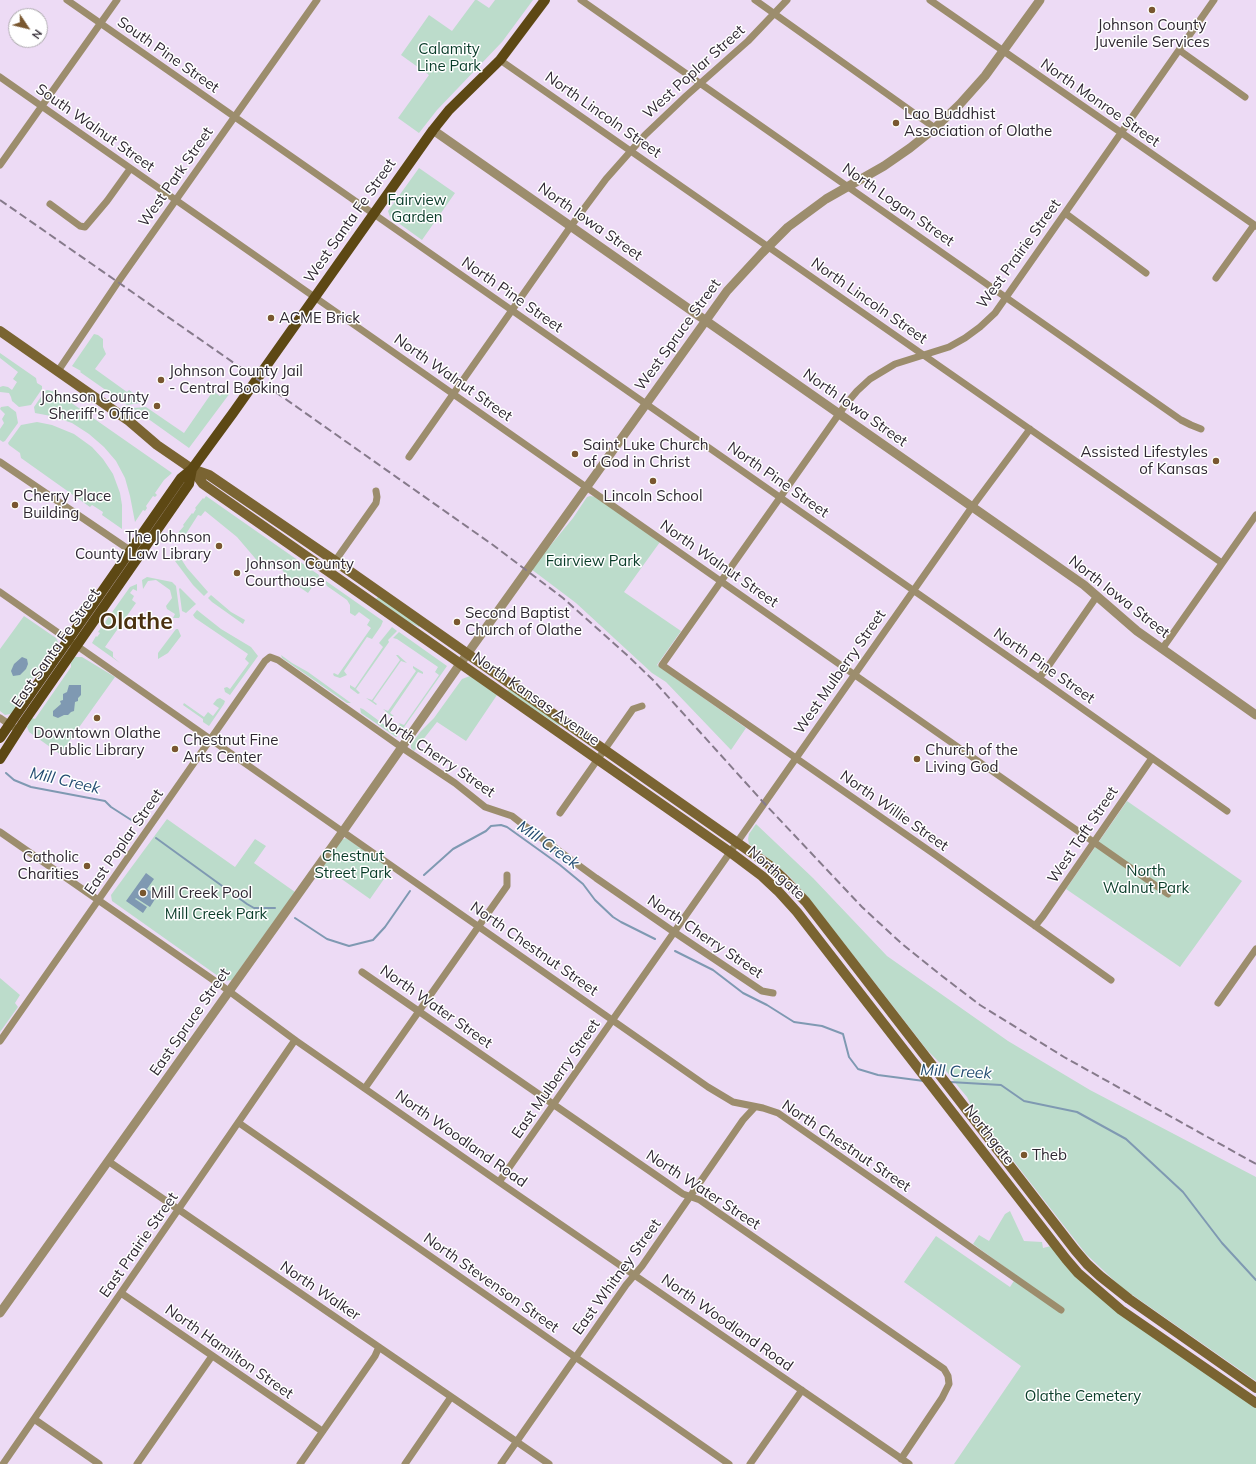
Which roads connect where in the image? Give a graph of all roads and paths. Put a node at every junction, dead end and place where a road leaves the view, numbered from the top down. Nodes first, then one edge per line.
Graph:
1 (67, 0) edge
2 (117, 0) edge
3 (317, 0) edge
4 (545, 0) edge
5 (581, 0) edge
6 (755, 0) edge
7 (787, 0) edge
8 (930, 0) edge
9 (1040, 0) edge
10 (1214, 0) edge
11 (775, 14) junction
12 (101, 23) junction
13 (1179, 50) junction
14 (1004, 51) junction
15 (500, 60) junction
16 (0, 77) edge
17 (700, 84) junction
18 (1245, 97) dead end
19 (42, 106) junction
20 (235, 117) junction
21 (935, 128) junction
22 (433, 130) junction
23 (1121, 133) junction
24 (631, 150) junction
25 (0, 165) edge
26 (130, 169) junction
27 (848, 186) junction
28 (176, 200) junction
29 (50, 204) dead end
30 (374, 213) junction
31 (1065, 213) junction
32 (571, 226) junction
33 (1255, 226) edge
34 (768, 246) junction
35 (1146, 272) dead end
36 (1216, 278) dead end
37 (1006, 297) junction
38 (315, 298) junction
39 (512, 310) junction
40 (705, 320) junction
41 (0, 331) edge
42 (923, 354) junction
43 (58, 371) junction
44 (453, 394) junction
45 (645, 403) junction
46 (839, 414) junction
47 (1030, 429) junction
48 (1201, 429) dead end
49 (409, 457) dead end
50 (0, 462) edge
51 (192, 469) junction
52 (586, 487) junction
53 (376, 491) dead end
54 (780, 497) junction
55 (972, 507) junction
56 (1256, 515) edge
57 (134, 553) junction
58 (335, 561) junction
59 (1222, 564) junction
60 (328, 571) junction
61 (721, 581) junction
62 (913, 591) junction
63 (0, 592) edge
64 (1097, 596) junction
65 (72, 643) junction
66 (1162, 650) junction
67 (467, 653) junction
68 (268, 658) joint
69 (460, 664) junction
70 (662, 665) joint
71 (854, 674) junction
72 (1039, 678) junction
73 (642, 706) dead end
74 (1256, 715) edge
75 (0, 718) edge
76 (13, 727) junction
77 (0, 738) edge
78 (211, 739) junction
79 (401, 748) junction
80 (604, 749) junction
81 (796, 758) junction
82 (1152, 758) junction
83 (0, 759) edge
84 (597, 760) junction
85 (1227, 811) dead end
86 (560, 813) dead end
87 (342, 831) junction
88 (0, 832) edge
89 (737, 842) junction
90 (1094, 842) junction
91 (730, 852) junction
92 (507, 875) dead end
93 (1168, 894) dead end
94 (99, 900) junction
95 (1035, 926) junction
96 (479, 927) junction
97 (674, 932) junction
98 (1256, 949) edge
99 (362, 972) dead end
100 (1110, 980) dead end
101 (229, 991) junction
102 (773, 993) dead end
103 (1218, 1003) dead end
104 (420, 1011) junction
105 (613, 1020) junction
106 (296, 1040) junction
107 (0, 1041) edge
108 (365, 1088) junction
109 (554, 1105) junction
110 (755, 1107) junction
111 (239, 1123) junction
112 (108, 1161) junction
113 (499, 1182) junction
114 (690, 1196) junction
115 (179, 1210) junction
116 (635, 1274) junction
117 (121, 1293) junction
118 (1060, 1310) dead end
119 (0, 1313) edge
120 (379, 1347) junction
121 (212, 1356) junction
122 (575, 1358) junction
123 (1256, 1388) edge
124 (802, 1390) junction
125 (451, 1397) junction
126 (1256, 1403) edge
127 (34, 1419) junction
128 (322, 1431) junction
129 (516, 1442) junction
130 (901, 1458) junction
131 (3, 1464) edge
132 (99, 1464) edge
133 (137, 1464) edge
134 (300, 1464) edge
135 (405, 1464) edge
136 (501, 1464) edge
137 (549, 1464) edge
138 (729, 1464) edge
139 (750, 1464) edge
140 (909, 1464) edge

1 - 12 street, South Pine Street
2 - 12 street
3 - 20 street, West Park Street
4 - 15 main road, West Santa Fe Street
5 - 17 street, North Logan Street
6 - 11 street
7 - 11 street, West Poplar Street
8 - 14 street, North Monroe Street
9 - 14 street, West Spruce Street
10 - 13 street, West Prairie Street
11 - 17 street, West Poplar Street
11 - 21 street
12 - 19 street
12 - 20 street, South Pine Street
13 - 18 street
13 - 23 street, West Prairie Street
14 - 21 street, West Spruce Street
14 - 23 street, North Monroe Street
15 - 22 main road, West Santa Fe Street
15 - 24 street, North Lincoln Street
16 - 19 street, South Walnut Street
17 - 24 street, West Poplar Street
17 - 27 street, North Logan Street
19 - 25 street
19 - 26 street, South Walnut Street
20 - 28 street, West Park Street
20 - 30 street, North Pine Street
21 - 27 street, West Spruce Street
22 - 30 main road, West Santa Fe Street
22 - 32 street, North Iowa Street
23 - 31 street, West Prairie Street
23 - 33 street, North Monroe Street
24 - 32 street, West Poplar Street
24 - 34 street, North Lincoln Street
26 - 28 street, South Walnut Street
26 - 29 street
27 - 34 street, West Spruce Street
27 - 37 street, North Logan Street
28 - 38 street, North Walnut Street
28 - 43 street, West Park Street
30 - 38 main road, West Santa Fe Street
30 - 39 street, North Pine Street
31 - 35 street
31 - 37 street, West Prairie Street
32 - 39 street, West Poplar Street
32 - 40 street, North Iowa Street
33 - 36 street
34 - 40 street, West Spruce Street
34 - 42 street, North Lincoln Street
37 - 42 street, West Prairie Street
37 - 48 street, North Logan Street
38 - 44 street, North Walnut Street
38 - 51 main road, West Santa Fe Street
39 - 44 street, West Poplar Street
39 - 45 street, North Pine Street
40 - 45 street, West Spruce Street
40 - 46 street, North Iowa Street
41 - 43 main road, North Kansas Avenue
42 - 46 street, West Prairie Street
42 - 47 street, North Lincoln Street
43 - 51 main road, North Kansas Avenue
44 - 49 street, West Poplar Street
44 - 52 street, North Walnut Street
45 - 52 street, West Spruce Street
45 - 54 street, North Pine Street
46 - 54 street, West Prairie Street
46 - 55 street, North Iowa Street
47 - 55 street, West Mulberry Street
47 - 59 street, North Lincoln Street
50 - 57 street
51 - 57 main road, West Santa Fe Street
51 - 58 main road, North Kansas Avenue
51 - 60 main road, North Kansas Avenue
52 - 61 street, North Walnut Street
52 - 67 street, West Spruce Street
53 - 58 street
54 - 61 street, West Prairie Street
54 - 62 street, North Pine Street
55 - 62 street, West Mulberry Street
55 - 64 street, North Iowa Street
56 - 59 street
57 - 65 main road, East Santa Fe Street
58 - 60 street
58 - 67 main road, North Kansas Avenue
59 - 66 street
60 - 69 main road, North Kansas Avenue
61 - 70 street, West Prairie Street
61 - 71 street, North Walnut Street
62 - 71 street, West Mulberry Street
62 - 72 street, North Pine Street
63 - 65 street, North Chestnut Street
64 - 66 street, North Iowa Street
64 - 72 street
65 - 76 main road, East Santa Fe Street
65 - 78 street, North Chestnut Street
66 - 74 street, North Iowa Street
67 - 69 street, West Spruce Street
67 - 80 main road, North Kansas Avenue
68 - 78 street, East Poplar Street
68 - 79 street, North Cherry Street
69 - 79 street, West Spruce Street
69 - 84 main road, North Kansas Avenue
70 - 81 street, North Willie Street
71 - 81 street, West Mulberry Street
71 - 90 street, North Walnut Street
72 - 82 street, North Pine Street
73 - 80 street
75 - 76 street
76 - 77 main road, East Santa Fe Street
76 - 83 main road, East Santa Fe Street
78 - 87 street, North Chestnut Street
78 - 94 street, East Poplar Street
79 - 87 street, East Spruce Street
79 - 97 street, North Cherry Street
80 - 84 street
80 - 89 main road, North Kansas Avenue
81 - 89 street, West Mulberry Street
81 - 95 street, North Willie Street
82 - 85 street, North Pine Street
82 - 90 street, West Taft Street
84 - 86 street
84 - 91 main road, North Kansas Avenue
87 - 96 street, North Chestnut Street
87 - 101 street, East Spruce Street
88 - 94 street, North Woodland Road
89 - 91 street, West Mulberry Street
89 - 123 main road, Northgate
90 - 93 street, North Walnut Street
90 - 95 street, West Taft Street
91 - 97 street, West Mulberry Street
91 - 126 main road, Northgate
92 - 96 street
94 - 101 street, North Woodland Road
94 - 107 street, East Poplar Street
95 - 100 street, North Willie Street
96 - 104 street
96 - 105 street, North Chestnut Street
97 - 102 street, North Cherry Street
97 - 105 street, East Mulberry Street
98 - 103 street
99 - 104 street, North Water Street
101 - 106 street, North Woodland Road
101 - 112 street, East Spruce Street
104 - 108 street
104 - 109 street, North Water Street
105 - 109 street, East Mulberry Street
105 - 110 street, North Chestnut Street
106 - 108 street, North Woodland Road
106 - 111 street, East Prairie Street
108 - 113 street, North Woodland Road
109 - 113 street, East Mulberry Street
109 - 114 street, North Water Street
110 - 114 street, East Whitney Street
110 - 118 street, North Chestnut Street
111 - 115 street, East Prairie Street
111 - 122 street, North Stevenson Street
112 - 115 street, North Walker
112 - 119 street, East Spruce Street
113 - 116 street, North Woodland Road
114 - 116 street, East Whitney Street
114 - 130 street, North Water Street
115 - 117 street, East Prairie Street
115 - 120 street, North Walker
116 - 122 street, East Whitney Street
116 - 124 street, North Woodland Road
117 - 121 street, North Hamilton Street
117 - 127 street, East Prairie Street
120 - 125 street, North Walker
120 - 128 street
121 - 128 street, North Hamilton Street
121 - 133 street
122 - 129 street, East Whitney Street
122 - 138 street, North Stevenson Street
124 - 130 street, North Woodland Road
124 - 139 street
125 - 129 street, North Walker
125 - 135 street
127 - 131 street, East Prairie Street
127 - 132 street
128 - 134 street
129 - 136 street, East Whitney Street
129 - 137 street, North Walker
130 - 140 street, North Woodland Road

